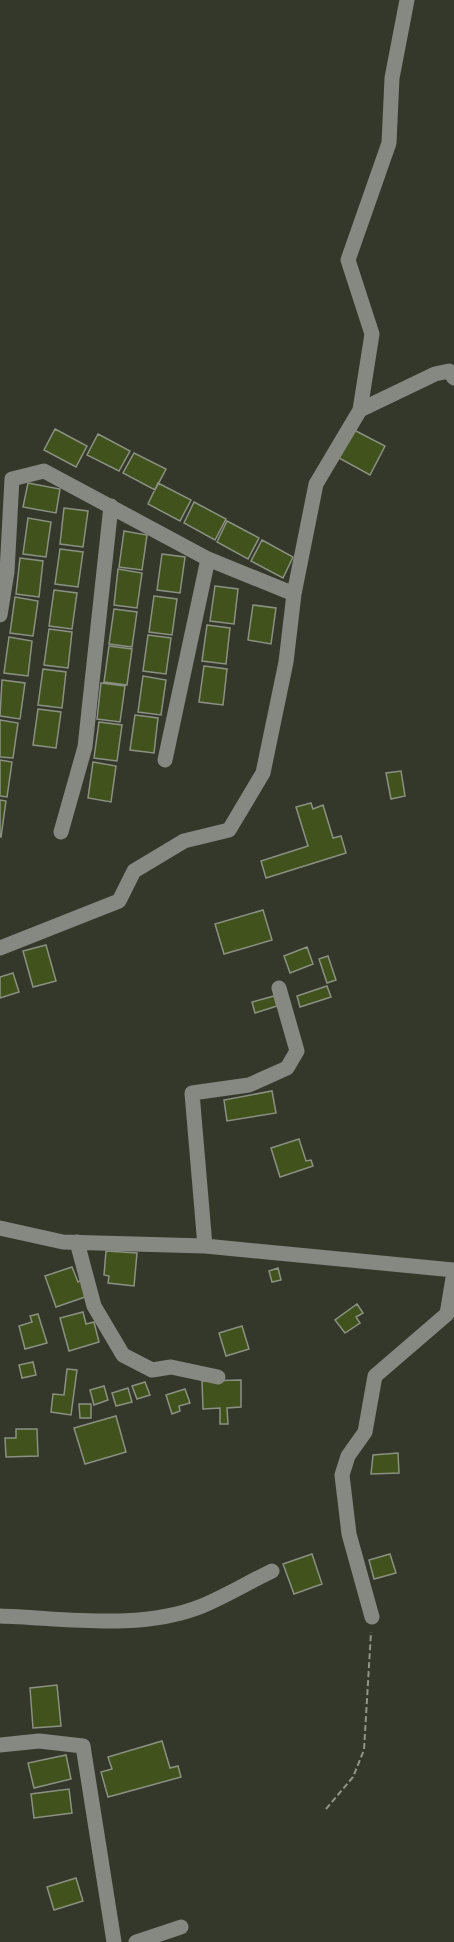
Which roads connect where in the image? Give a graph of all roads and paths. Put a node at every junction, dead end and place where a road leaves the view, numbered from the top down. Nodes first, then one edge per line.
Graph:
1 (407, 0) edge
2 (452, 373) edge
3 (360, 410) junction
4 (111, 506) junction
5 (208, 559) junction
6 (294, 594) junction
7 (0, 615) edge
8 (165, 760) dead end
9 (61, 832) dead end
10 (0, 948) edge
11 (279, 988) dead end
12 (0, 1228) edge
13 (77, 1242) junction
14 (205, 1246) junction
15 (454, 1271) edge
16 (218, 1377) dead end
17 (272, 1571) dead end
18 (0, 1616) edge
19 (372, 1617) joint
20 (0, 1745) edge
21 (326, 1809) dead end
22 (181, 1927) dead end
23 (114, 1942) edge
24 (136, 1942) edge

1 - 3 street
2 - 3 street
3 - 6 street
4 - 5 street
4 - 7 street
4 - 9 street
5 - 6 street
5 - 8 street
6 - 10 street
11 - 14 street
12 - 13 street
13 - 14 street
13 - 16 street
14 - 15 street
15 - 19 street
17 - 18 street
19 - 21 path
20 - 23 street
22 - 24 street

